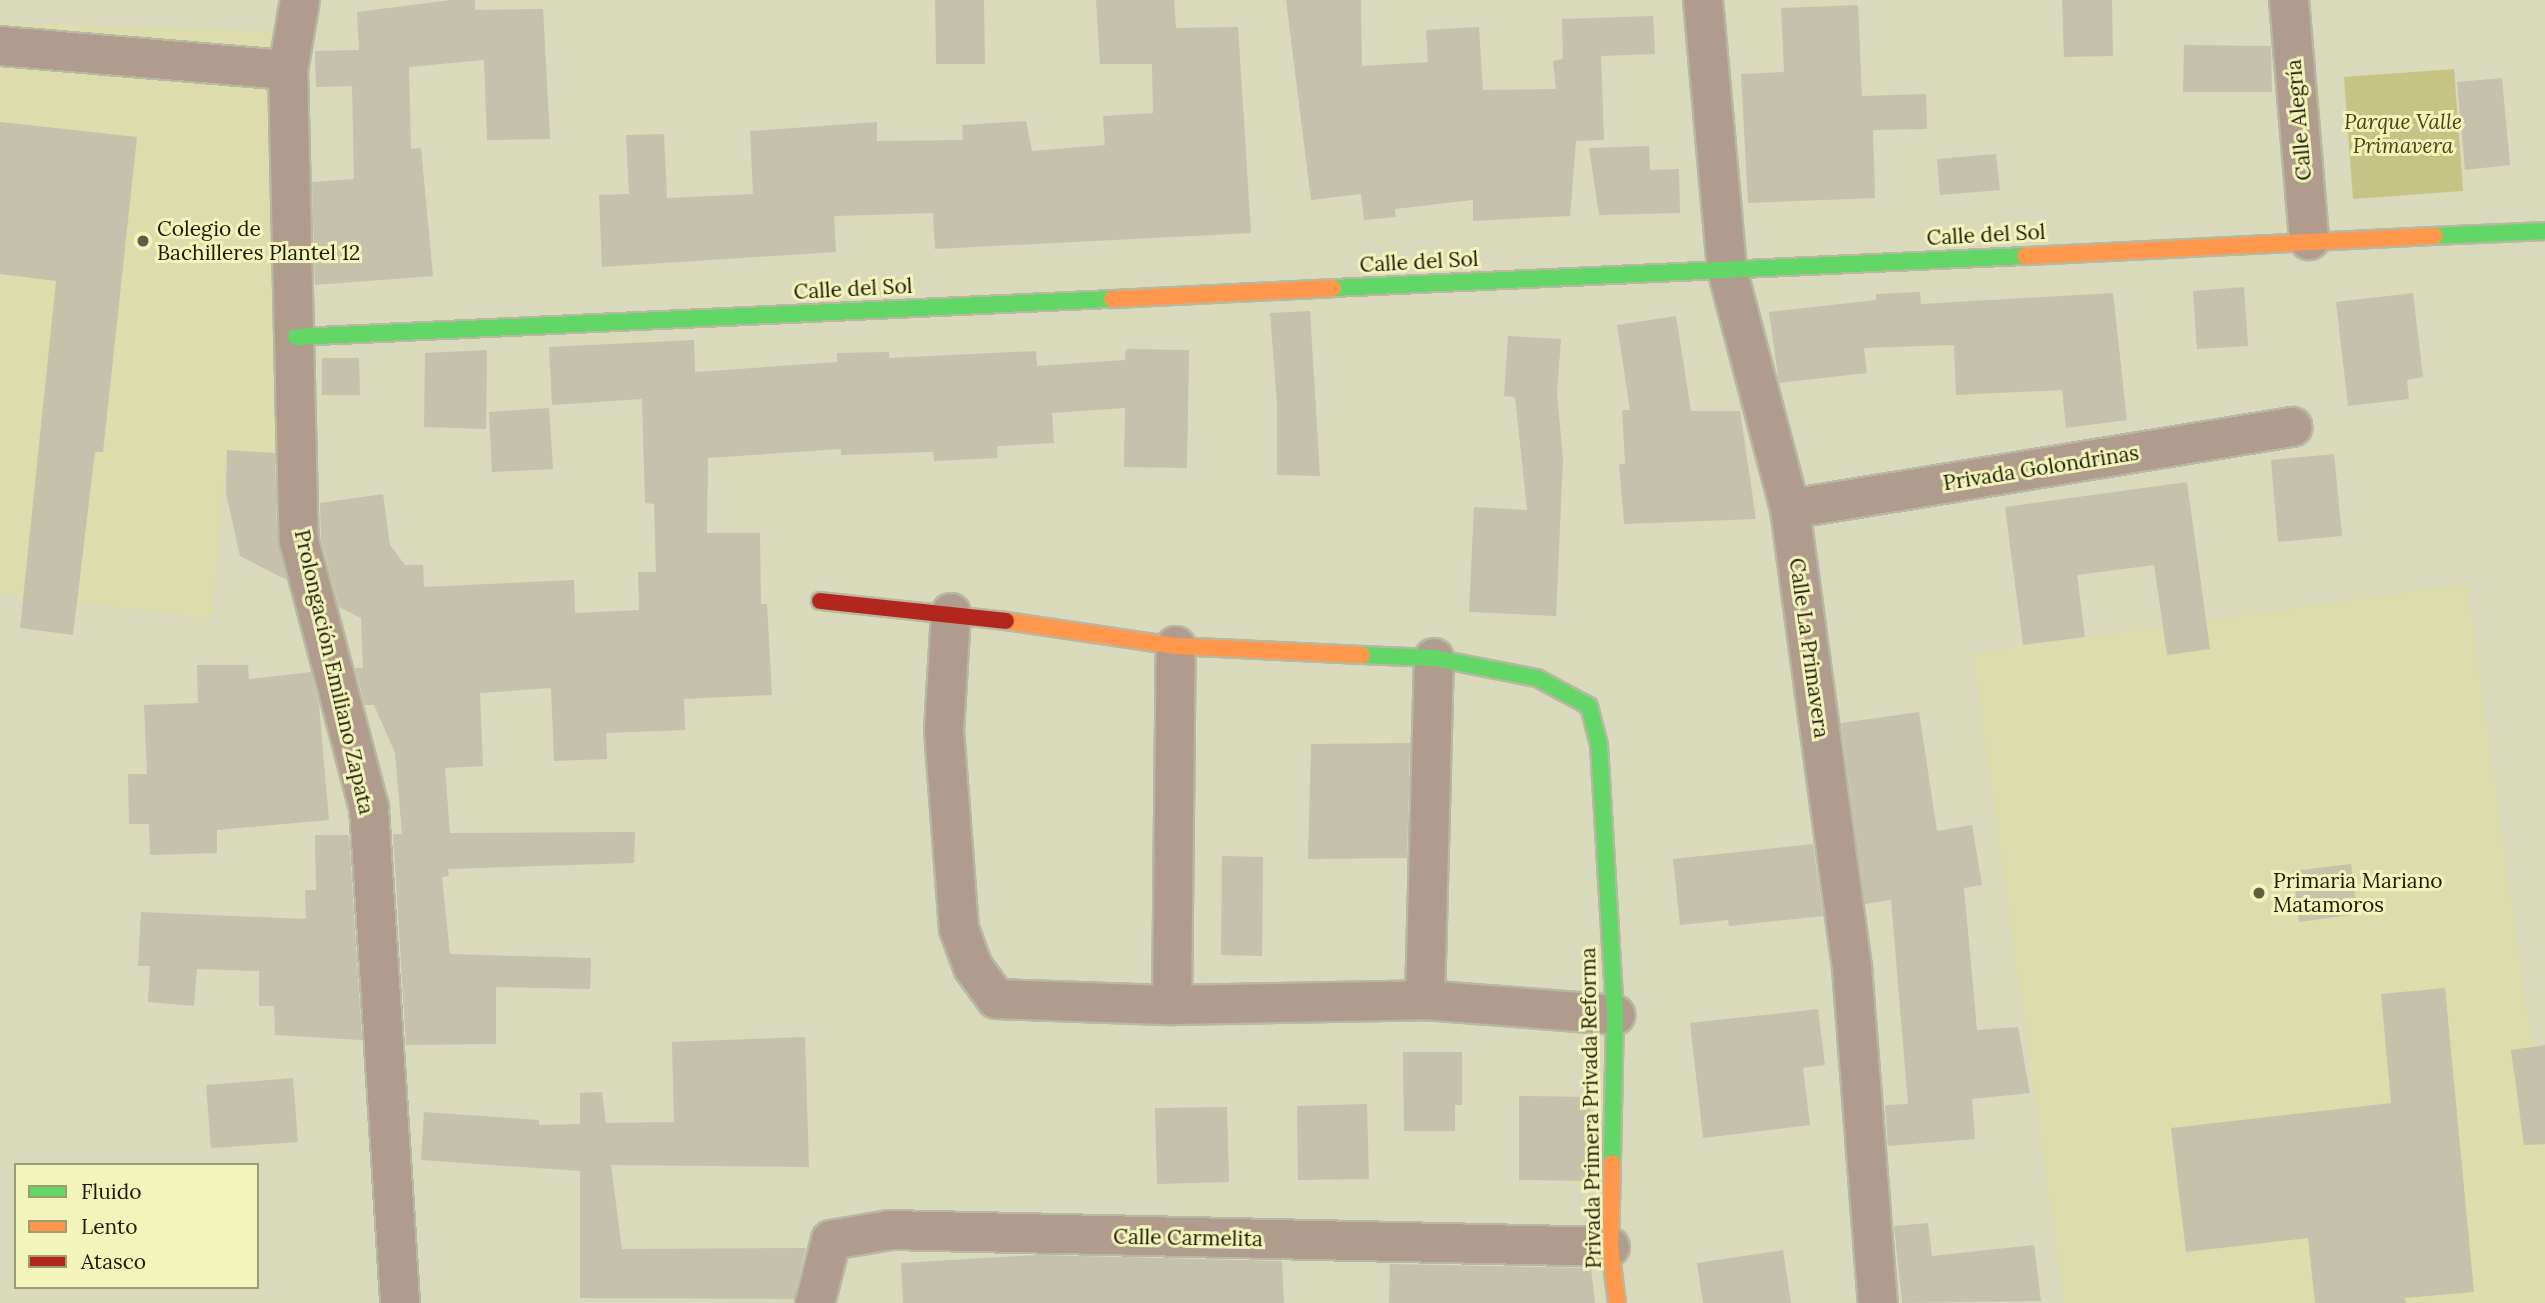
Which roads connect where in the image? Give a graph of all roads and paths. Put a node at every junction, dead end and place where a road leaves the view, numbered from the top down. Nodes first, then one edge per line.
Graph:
1 (300, 0) edge
2 (1703, 0) edge
3 (2288, 0) edge
4 (0, 46) edge
5 (288, 70) junction
6 (2545, 231) edge
7 (2309, 240) junction
8 (1727, 269) junction
9 (296, 337) junction
10 (2292, 427) dead end
11 (1790, 509) junction
12 (820, 601) dead end
13 (951, 613) junction
14 (1176, 646) junction
15 (1434, 659) junction
16 (1425, 1000) junction
17 (1172, 1004) junction
18 (1615, 1015) junction
19 (1610, 1248) junction
20 (400, 1303) edge
21 (816, 1303) edge
22 (1617, 1303) edge
23 (1878, 1303) edge

1 - 5 street, Prolongación Emiliano Zapata
2 - 8 street, Calle La Primavera
3 - 7 street, Calle Alegría
4 - 5 street
5 - 9 street, Prolongación Emiliano Zapata
6 - 7 street, Calle del Sol
7 - 8 street, Calle del Sol
8 - 9 street, Calle del Sol
8 - 11 street, Calle La Primavera
9 - 20 street, Prolongación Emiliano Zapata
10 - 11 street, Privada Golondrinas
11 - 23 street, Calle La Primavera
12 - 13 street, Privada Primera Privada Reforma
13 - 14 street, Privada Primera Privada Reforma
13 - 17 street
14 - 15 street, Privada Primera Privada Reforma
14 - 17 street
15 - 16 street
15 - 18 street, Privada Primera Privada Reforma
16 - 17 street
16 - 18 street
18 - 19 street, Privada Primera Privada Reforma
19 - 21 street, Calle Carmelita
19 - 22 street, Privada Primera Privada Reforma

